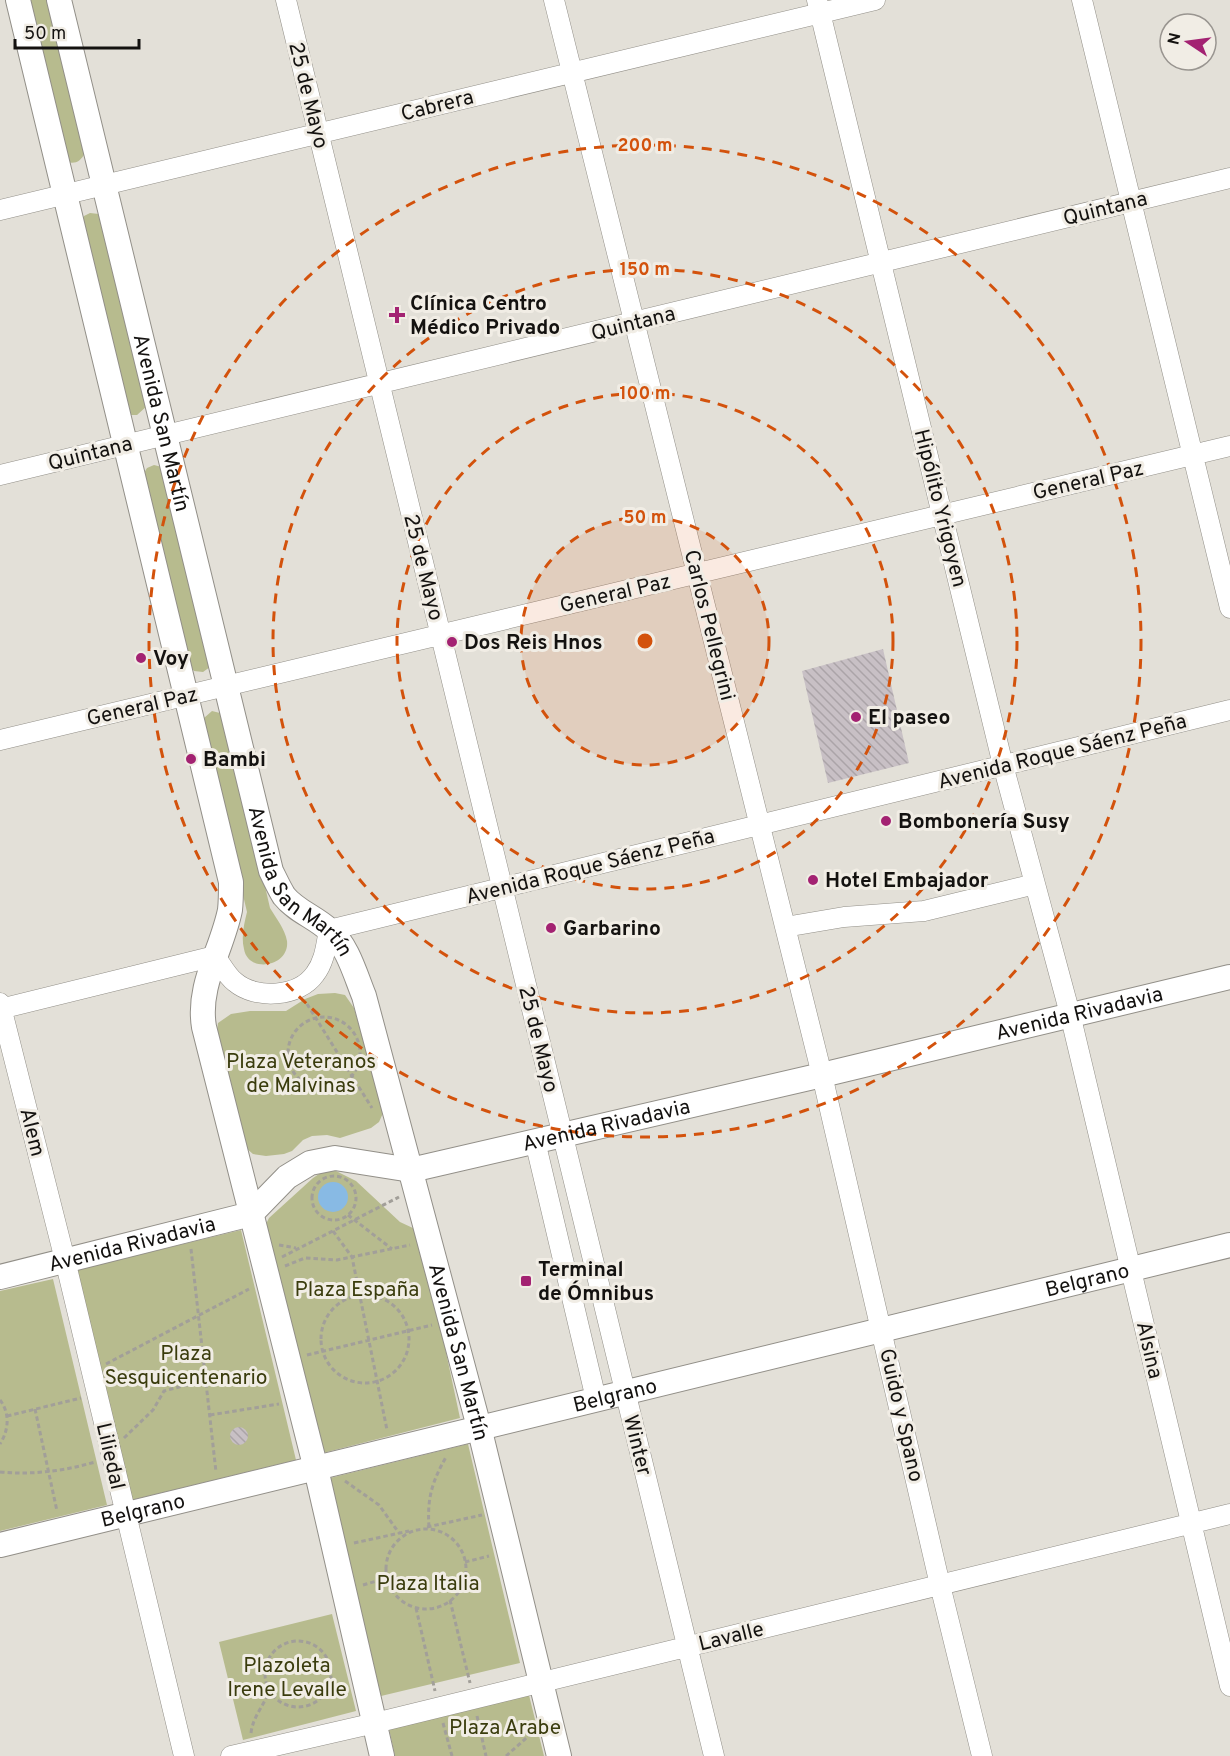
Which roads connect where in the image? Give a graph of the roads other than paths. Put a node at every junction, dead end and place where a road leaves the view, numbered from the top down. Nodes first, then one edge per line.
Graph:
1 (18, 0) edge
2 (59, 0) edge
3 (286, 0) edge
4 (554, 0) edge
5 (875, 0) edge
6 (1082, 0) edge
7 (819, 7) edge
8 (572, 72) junction
9 (318, 134) junction
10 (1230, 178) edge
11 (104, 185) junction
12 (66, 194) junction
13 (1131, 202) junction
14 (0, 210) edge
15 (881, 262) junction
16 (634, 322) junction
17 (379, 384) junction
18 (165, 435) junction
19 (126, 444) junction
20 (1230, 446) edge
21 (1193, 454) junction
22 (0, 475) edge
23 (942, 514) junction
24 (697, 573) junction
25 (1230, 608) edge
26 (440, 634) junction
27 (226, 686) junction
28 (187, 695) junction
29 (1230, 710) edge
30 (0, 740) edge
31 (1004, 765) junction
32 (760, 825) junction
33 (1035, 884) junction
34 (502, 888) junction
35 (785, 927) junction
36 (329, 930) junction
37 (215, 956) junction
38 (1230, 976) edge
39 (0, 1007) edge
40 (1070, 1014) junction
41 (822, 1075) junction
42 (562, 1134) junction
43 (535, 1141) junction
44 (414, 1179) junction
45 (251, 1214) junction
46 (1230, 1245) edge
47 (65, 1260) junction
48 (1131, 1269) junction
49 (0, 1277) edge
50 (882, 1330) junction
51 (625, 1392) junction
52 (596, 1399) junction
53 (471, 1430) junction
54 (316, 1469) junction
55 (125, 1514) junction
56 (1230, 1514) edge
57 (1191, 1523) junction
58 (0, 1545) edge
59 (940, 1585) junction
60 (687, 1647) junction
61 (541, 1682) junction
62 (1230, 1686) edge
63 (375, 1723) junction
64 (184, 1756) edge
65 (231, 1756) edge
66 (382, 1756) edge
67 (559, 1756) edge
68 (714, 1756) edge
69 (982, 1756) edge

1 - 12 main road, Avenida San Martín
2 - 11 main road, Avenida San Martín
3 - 9 street, 25 de Mayo
4 - 8 street, Carlos Pellegrini
5 - 7 street, Cabrera
6 - 13 street
7 - 8 street, Cabrera
7 - 15 street, Hipólito Yrigoyen
8 - 9 street, Cabrera
8 - 16 street, Carlos Pellegrini
9 - 11 street, Cabrera
9 - 17 street, 25 de Mayo
10 - 13 street, Quintana
11 - 12 street, Cabrera
11 - 18 main road, Avenida San Martín
12 - 14 street, Cabrera
12 - 19 main road, Avenida San Martín
13 - 15 street, Quintana
13 - 21 street
15 - 16 street, Quintana
15 - 23 street, Hipólito Yrigoyen
16 - 17 street, Quintana
16 - 24 street, Carlos Pellegrini
17 - 18 street, Quintana
17 - 26 street, 25 de Mayo
18 - 19 street, Quintana
18 - 27 main road, Avenida San Martín
19 - 22 street, Quintana
19 - 28 main road, Avenida San Martín
20 - 21 street, General Paz
21 - 23 street, General Paz
21 - 25 street
23 - 24 street, General Paz
23 - 31 street, Hipólito Yrigoyen
24 - 26 street, General Paz
24 - 32 street, Carlos Pellegrini
26 - 27 street, General Paz
26 - 34 street, 25 de Mayo
27 - 28 street, General Paz
27 - 36 main road, Avenida San Martín
28 - 30 street, General Paz
28 - 37 main road, Avenida San Martín
29 - 31 street, Avenida Roque Sáenz Peña
31 - 32 street, Avenida Roque Sáenz Peña
31 - 33 street, Hipólito Yrigoyen
32 - 34 street, Avenida Roque Sáenz Peña
32 - 35 street, Carlos Pellegrini
33 - 35 street
33 - 40 street, Hipólito Yrigoyen
34 - 36 street, Avenida Roque Sáenz Peña
34 - 42 street, 25 de Mayo
35 - 41 street, Carlos Pellegrini
36 - 37 street
36 - 44 main road, Avenida San Martín
37 - 39 street
37 - 45 main road, Avenida San Martín
38 - 40 main road, Avenida Rivadavia
39 - 47 street, Alem
40 - 41 main road, Avenida Rivadavia
40 - 48 street, Alsina
41 - 42 main road, Avenida Rivadavia
41 - 50 street, Guido y Spano
42 - 43 main road, Avenida Rivadavia
42 - 51 street, Winter
43 - 44 main road, Avenida Rivadavia
43 - 52 street
44 - 45 main road, Avenida Rivadavia
44 - 53 main road, Avenida San Martín
45 - 47 main road, Avenida Rivadavia
45 - 54 main road, Avenida San Martín
46 - 48 main road, Belgrano
47 - 49 main road, Avenida Rivadavia
47 - 55 street, Liliedal
48 - 50 main road, Belgrano
48 - 57 street, Alsina
50 - 51 main road, Belgrano
50 - 59 street, Guido y Spano
51 - 52 main road, Belgrano
51 - 60 street, Winter
52 - 53 main road, Belgrano
53 - 54 main road, Belgrano
53 - 61 main road, Avenida San Martín
54 - 55 main road, Belgrano
54 - 63 main road, Avenida San Martín
55 - 58 main road, Belgrano
55 - 64 street, Liliedal
56 - 57 street, Lavalle
57 - 59 street, Lavalle
57 - 62 street, Alsina
59 - 60 street, Lavalle
59 - 69 street, Guido y Spano
60 - 61 street, Lavalle
60 - 68 street, Winter
61 - 63 street, Lavalle
61 - 67 main road, Avenida San Martín
63 - 65 street, Lavalle
63 - 66 main road, Avenida San Martín

